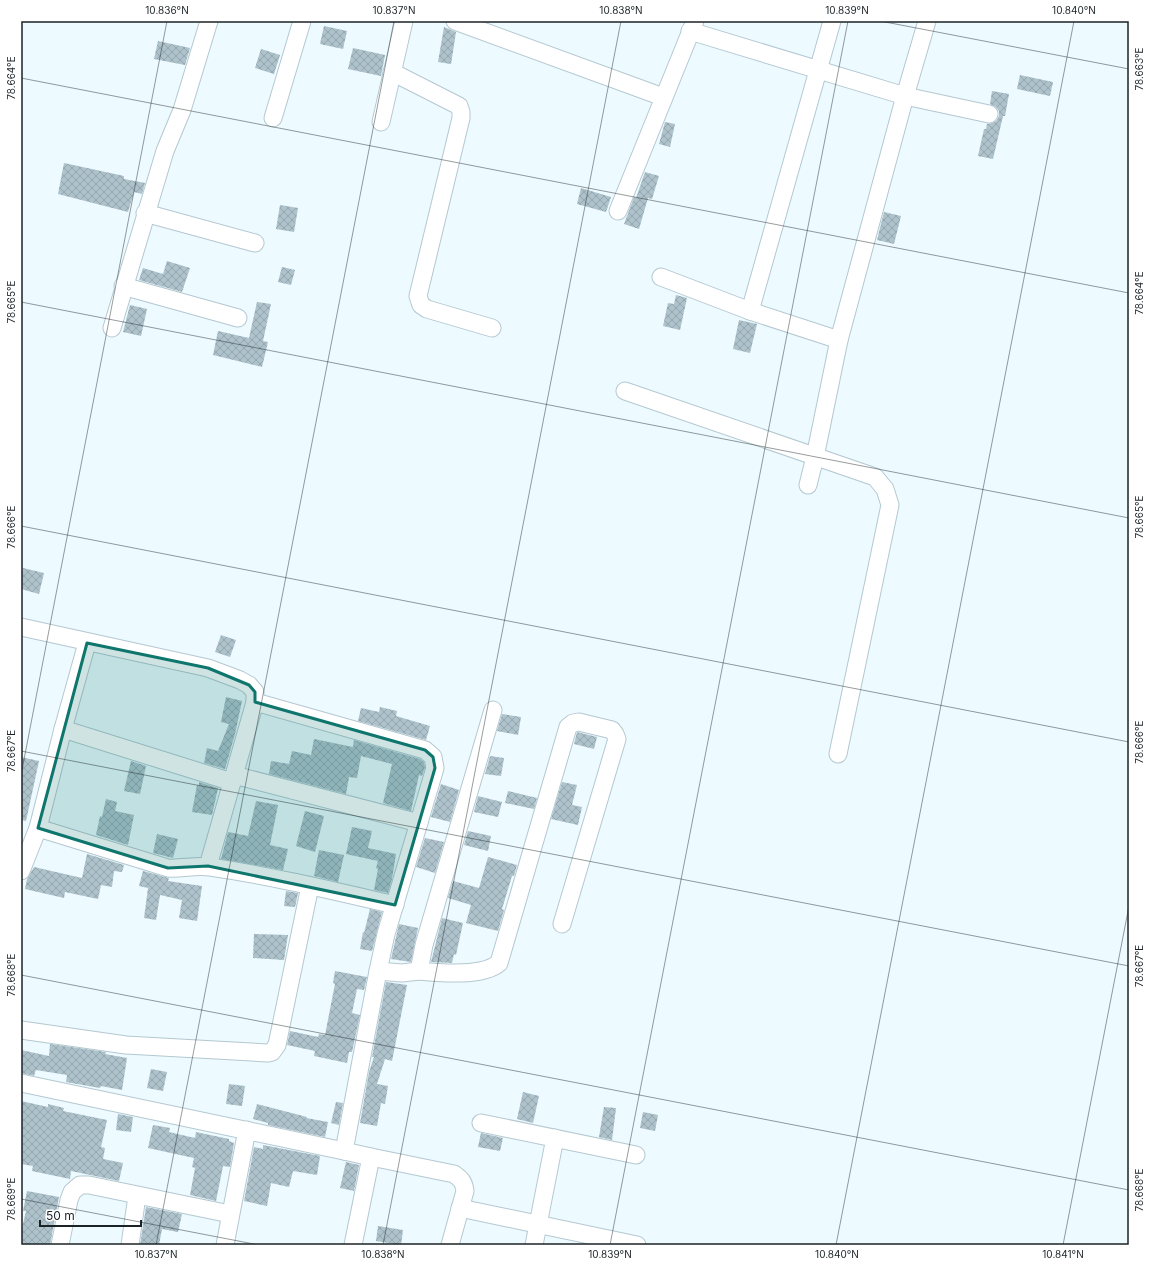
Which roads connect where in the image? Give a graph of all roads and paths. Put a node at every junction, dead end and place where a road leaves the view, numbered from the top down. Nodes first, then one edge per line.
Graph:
1 (209, 21) edge
2 (302, 21) edge
3 (404, 21) edge
4 (455, 21) edge
5 (832, 21) edge
6 (927, 21) edge
7 (692, 26) edge
8 (818, 69) junction
9 (392, 72) junction
10 (905, 96) junction
11 (663, 97) junction
12 (989, 114) dead end
13 (273, 118) dead end
14 (380, 122) dead end
15 (618, 211) dead end
16 (145, 213) junction
17 (255, 243) dead end
18 (661, 277) dead end
19 (123, 286) junction
20 (750, 311) junction
21 (238, 318) dead end
22 (112, 328) dead end
23 (492, 328) dead end
24 (839, 340) junction
25 (625, 391) dead end
26 (815, 457) junction
27 (808, 485) dead end
28 (21, 627) edge
29 (87, 643) junction
30 (255, 702) junction
31 (493, 710) dead end
32 (63, 729) junction
33 (838, 754) dead end
34 (233, 778) junction
35 (419, 824) junction
36 (38, 828) junction
37 (208, 866) junction
38 (21, 871) edge
39 (310, 886) junction
40 (395, 905) junction
41 (562, 924) dead end
42 (378, 971) junction
43 (418, 971) junction
44 (21, 1030) edge
45 (21, 1083) edge
46 (481, 1123) dead end
47 (247, 1130) junction
48 (555, 1138) junction
49 (344, 1150) junction
50 (636, 1155) dead end
51 (371, 1157) junction
52 (138, 1196) junction
53 (460, 1208) junction
54 (230, 1214) junction
55 (538, 1224) junction
56 (60, 1245) edge
57 (130, 1245) edge
58 (225, 1245) edge
59 (353, 1245) edge
60 (450, 1245) edge
61 (534, 1245) edge
62 (637, 1245) edge

1 - 16 street
2 - 13 street
3 - 9 street
4 - 11 street
5 - 8 street
6 - 10 street
7 - 8 street
7 - 11 street
8 - 10 street
8 - 20 street
9 - 14 street
9 - 23 street
10 - 12 street
10 - 24 street
11 - 15 street
16 - 17 street
16 - 19 street
18 - 20 street
19 - 21 street
19 - 22 street
20 - 24 street
24 - 26 street
25 - 26 street
26 - 27 street
26 - 33 street
28 - 29 street
29 - 30 street
29 - 32 street
30 - 34 street
30 - 35 street
31 - 43 street
32 - 34 street
32 - 36 street
34 - 35 street
34 - 37 street
35 - 40 street
36 - 37 street
36 - 38 street
37 - 39 street
39 - 40 street
39 - 44 street
40 - 42 street
41 - 43 street
42 - 43 street
42 - 49 street
45 - 47 street
46 - 48 street
47 - 49 street
47 - 54 street
48 - 50 street
48 - 55 street
49 - 51 street
51 - 53 street
51 - 59 street
52 - 54 street
52 - 56 street
52 - 57 street
53 - 55 street
53 - 60 street
54 - 58 street
55 - 61 street
55 - 62 street

